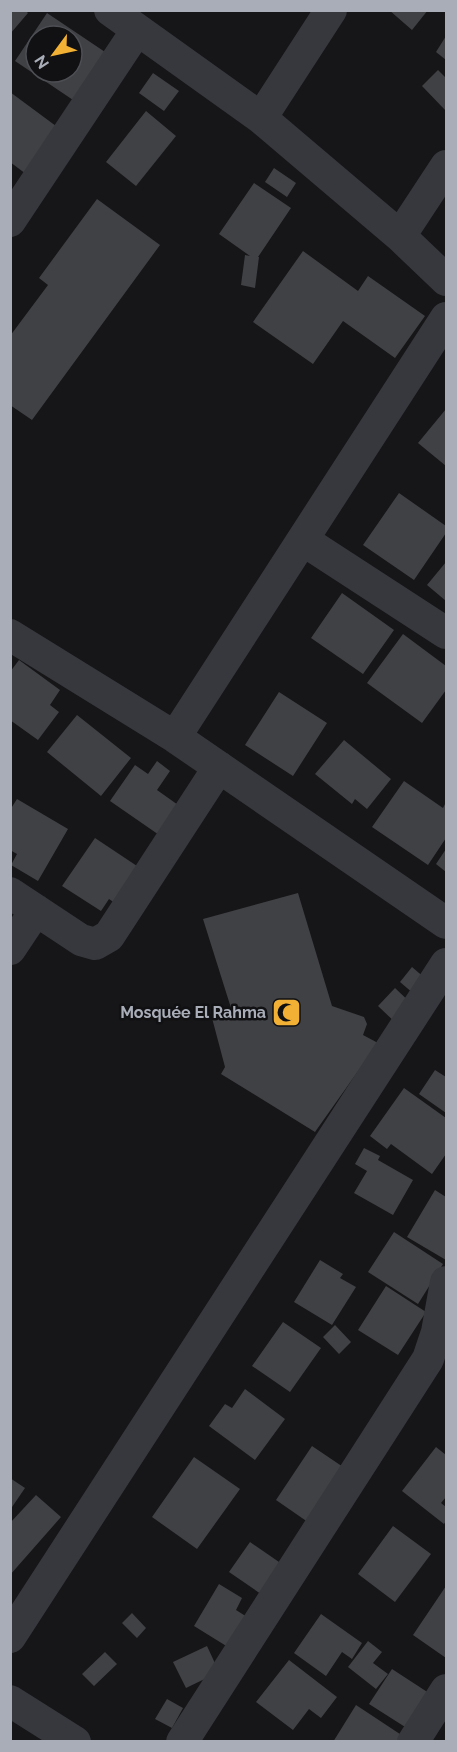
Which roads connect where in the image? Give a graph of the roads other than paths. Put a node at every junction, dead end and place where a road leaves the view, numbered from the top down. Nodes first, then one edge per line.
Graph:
1 (110, 10) edge
2 (331, 10) edge
3 (137, 30) junction
4 (261, 118) junction
5 (447, 166) edge
6 (14, 209) edge
7 (400, 236) junction
8 (447, 280) edge
9 (447, 318) edge
10 (303, 540) junction
11 (447, 633) edge
12 (10, 635) edge
13 (175, 737) junction
14 (219, 767) junction
15 (23, 902) edge
16 (447, 923) edge
17 (10, 949) edge
18 (447, 964) edge
19 (447, 1282) edge
20 (10, 1637) edge
21 (447, 1690) edge
22 (10, 1701) edge
23 (75, 1742) edge
24 (182, 1742) edge
25 (413, 1742) edge

1 - 3 street
2 - 4 street
3 - 4 street
3 - 6 street
4 - 7 street
5 - 7 street
7 - 8 street
9 - 10 street
10 - 11 street
10 - 13 street
12 - 13 street
13 - 14 street
14 - 15 street
14 - 16 street
15 - 17 street
18 - 20 street
19 - 24 street
21 - 25 street
22 - 23 street

